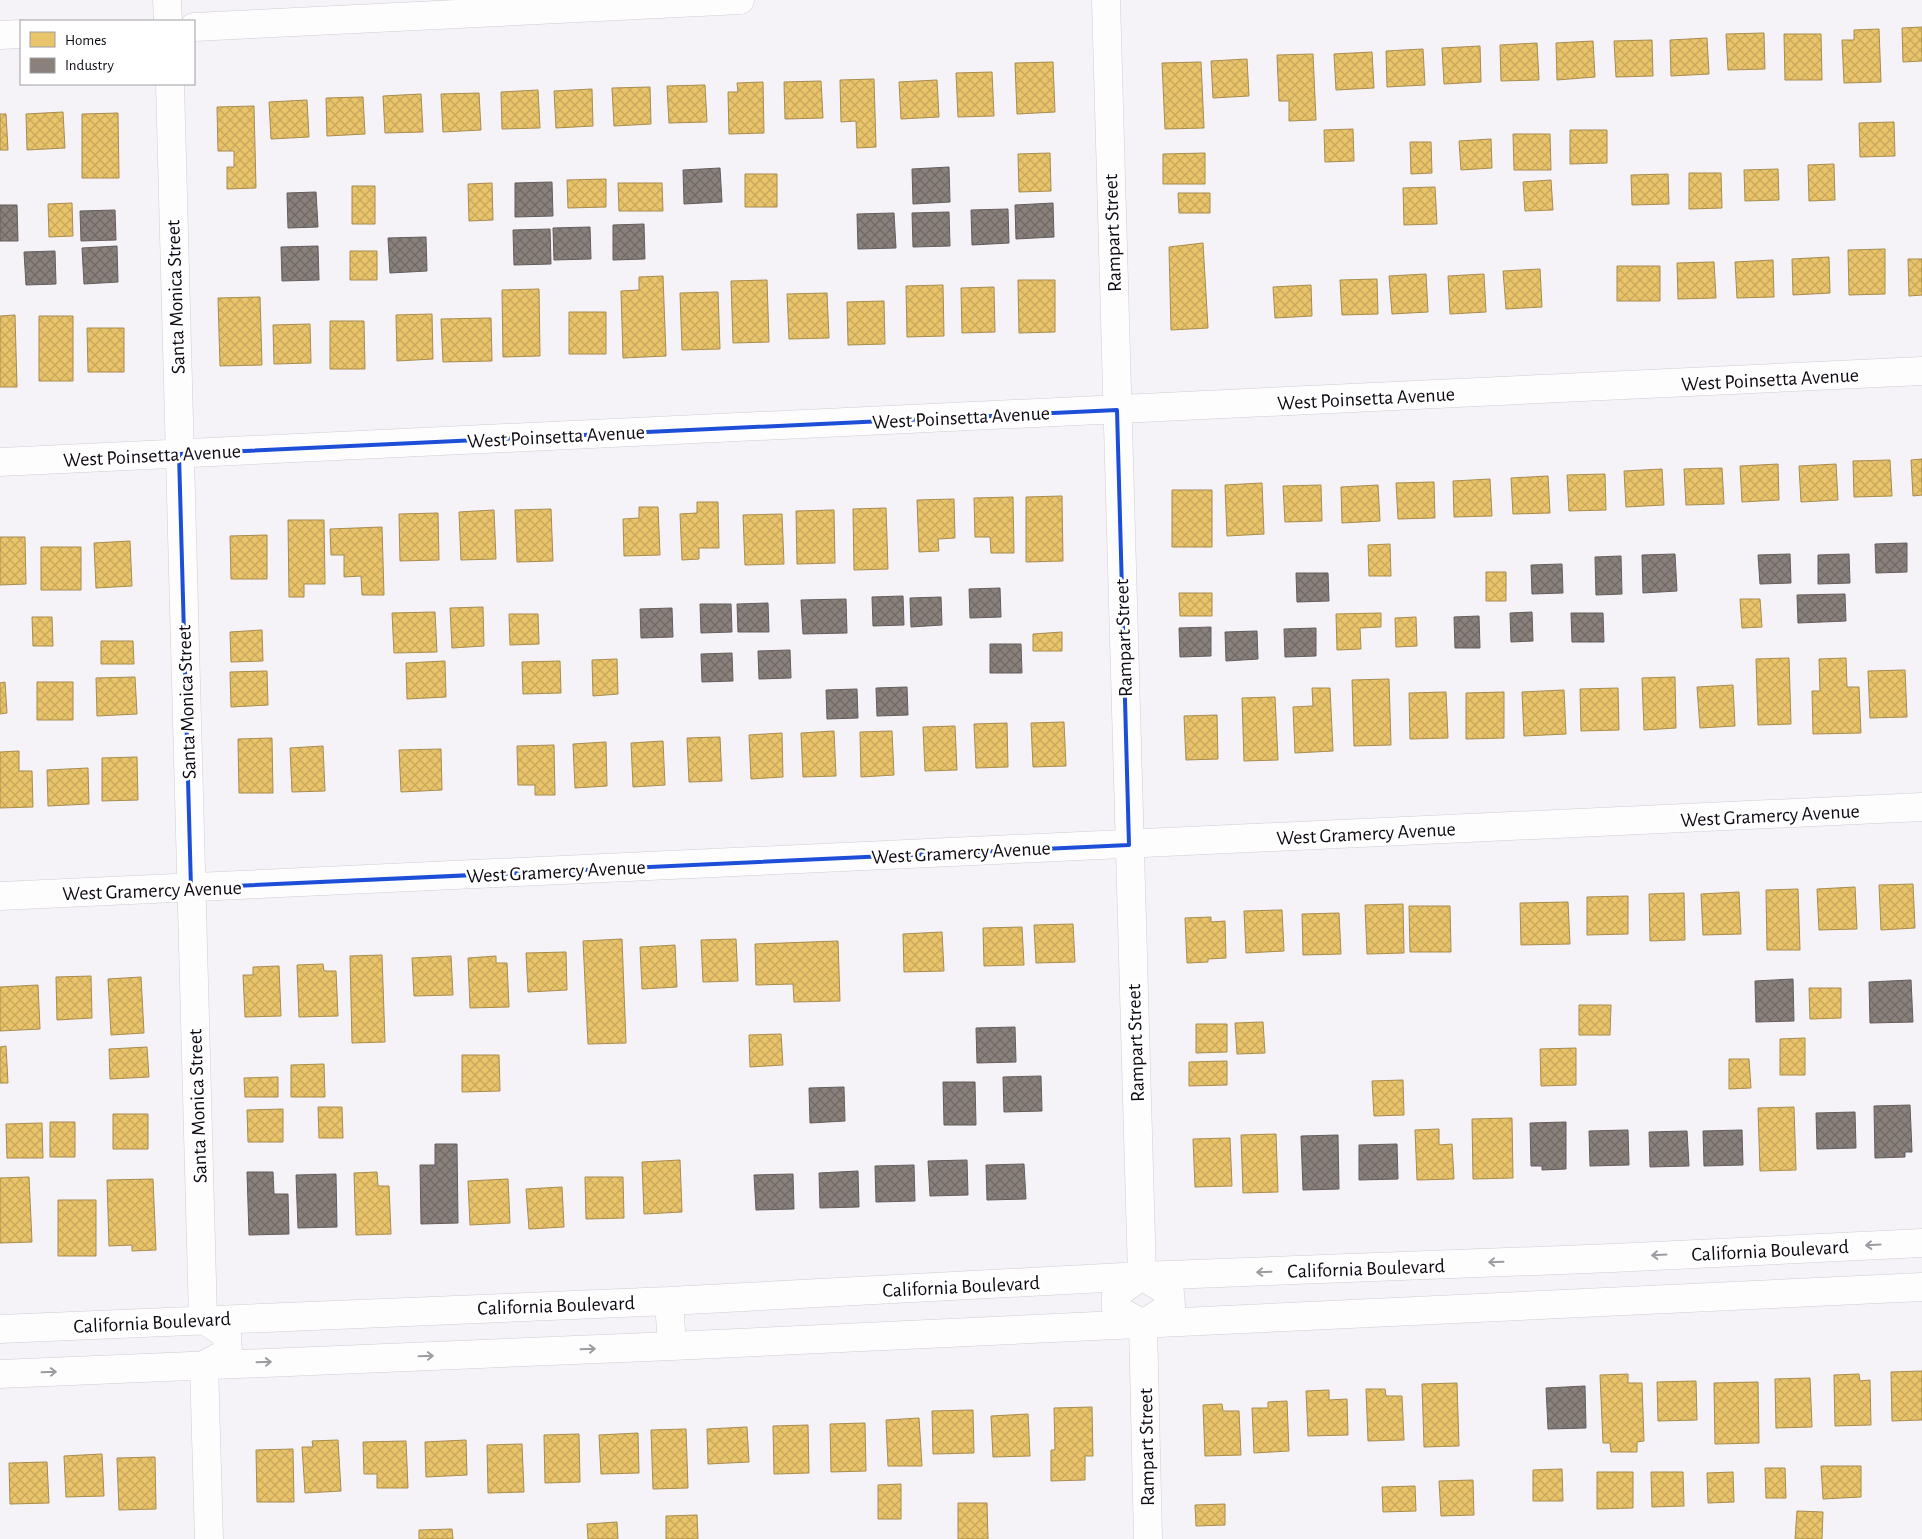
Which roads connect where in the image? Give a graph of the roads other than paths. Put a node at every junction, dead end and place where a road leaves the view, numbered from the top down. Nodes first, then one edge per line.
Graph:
1 (167, 0) edge
2 (740, 0) edge
3 (1106, 0) edge
4 (168, 20) edge
5 (195, 27) edge
6 (20, 34) edge
7 (0, 35) edge
8 (170, 85) edge
9 (1922, 371) edge
10 (1117, 410) junction
11 (179, 454) junction
12 (0, 462) edge
13 (1922, 807) edge
14 (1129, 845) junction
15 (191, 888) junction
16 (0, 896) edge
17 (1922, 1243) edge
18 (1613, 1258) junction
19 (1142, 1276) junction
20 (1922, 1287) edge
21 (669, 1301) junction
22 (1615, 1301) junction
23 (203, 1319) junction
24 (1143, 1324) junction
25 (0, 1329) edge
26 (672, 1346) junction
27 (204, 1365) junction
28 (0, 1374) edge
29 (209, 1539) edge
30 (1148, 1539) edge

1 - 4 street
2 - 5 street
3 - 10 street, Rampart Street
6 - 7 street
8 - 11 street, Santa Monica Street
9 - 10 street, West Poinsetta Avenue
10 - 11 street, West Poinsetta Avenue
10 - 14 street, Rampart Street
11 - 12 street, West Poinsetta Avenue
11 - 15 street, Santa Monica Street
13 - 14 street, West Gramercy Avenue
14 - 15 street, West Gramercy Avenue
14 - 19 street, Rampart Street
15 - 16 street, West Gramercy Avenue
15 - 23 street, Santa Monica Street
17 -> 18 street, California Boulevard
18 -> 19 street, California Boulevard
18 - 22 street
19 - 21 street, California Boulevard
19 - 24 street
19 - 24 street
20 - 22 street
21 - 23 street, California Boulevard
21 - 26 street
22 - 24 street
23 - 25 street, California Boulevard
23 - 27 street
24 - 26 street
24 - 30 street, Rampart Street
27 -> 26 street
28 -> 27 street
27 - 29 street

